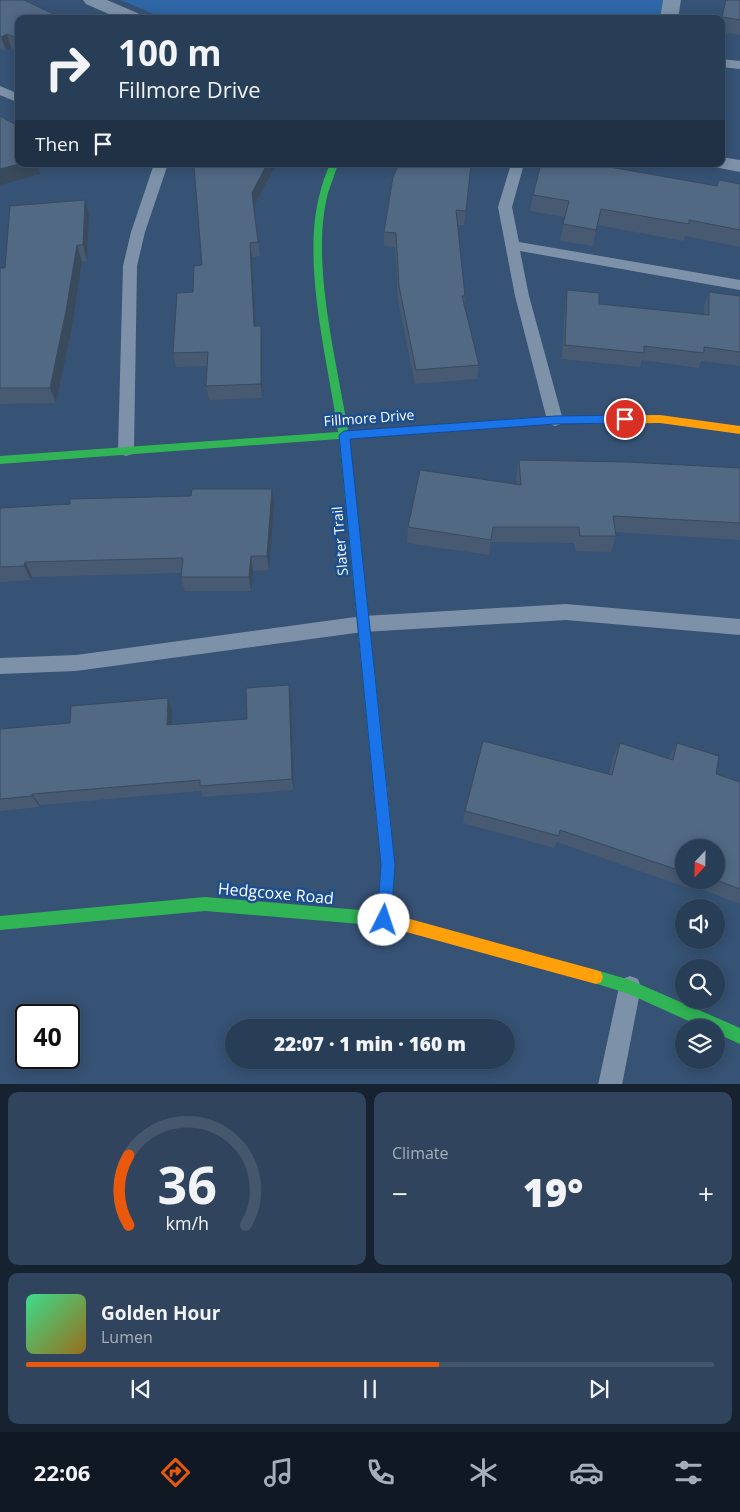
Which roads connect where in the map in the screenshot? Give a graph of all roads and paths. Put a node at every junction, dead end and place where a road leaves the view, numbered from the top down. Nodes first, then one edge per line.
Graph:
1 (92, 0) edge
2 (672, 0) edge
3 (127, 15) edge
4 (670, 15) edge
5 (725, 64) edge
6 (740, 66) edge
7 (0, 90) edge
8 (15, 97) edge
9 (725, 164) edge
10 (740, 166) edge
11 (160, 167) edge
12 (332, 167) edge
13 (516, 167) edge
14 (512, 245) junction
15 (740, 284) edge
16 (555, 420) junction
17 (740, 430) edge
18 (344, 435) junction
19 (126, 450) junction
20 (0, 460) edge
21 (363, 624) junction
22 (740, 628) edge
23 (0, 666) edge
24 (384, 920) junction
25 (0, 924) edge
26 (630, 987) junction
27 (740, 1036) edge
28 (610, 1084) edge

1 - 3 street
2 - 4 street
5 - 6 lane
7 - 8 lane
9 - 10 street
11 - 19 lane
12 - 18 street, Slater Trail
13 - 14 lane
14 - 15 lane
14 - 16 lane
16 - 17 street, Fillmore Drive
16 - 18 street, Fillmore Drive
18 - 19 street, Fillmore Drive
18 - 21 street, Slater Trail
19 - 20 street, Fillmore Drive
21 - 22 lane
21 - 23 lane
21 - 24 street, Slater Trail
24 - 25 street, Hedgcoxe Road
24 - 26 street, Hedgcoxe Road
26 - 27 street, Hedgcoxe Road
26 - 28 lane

